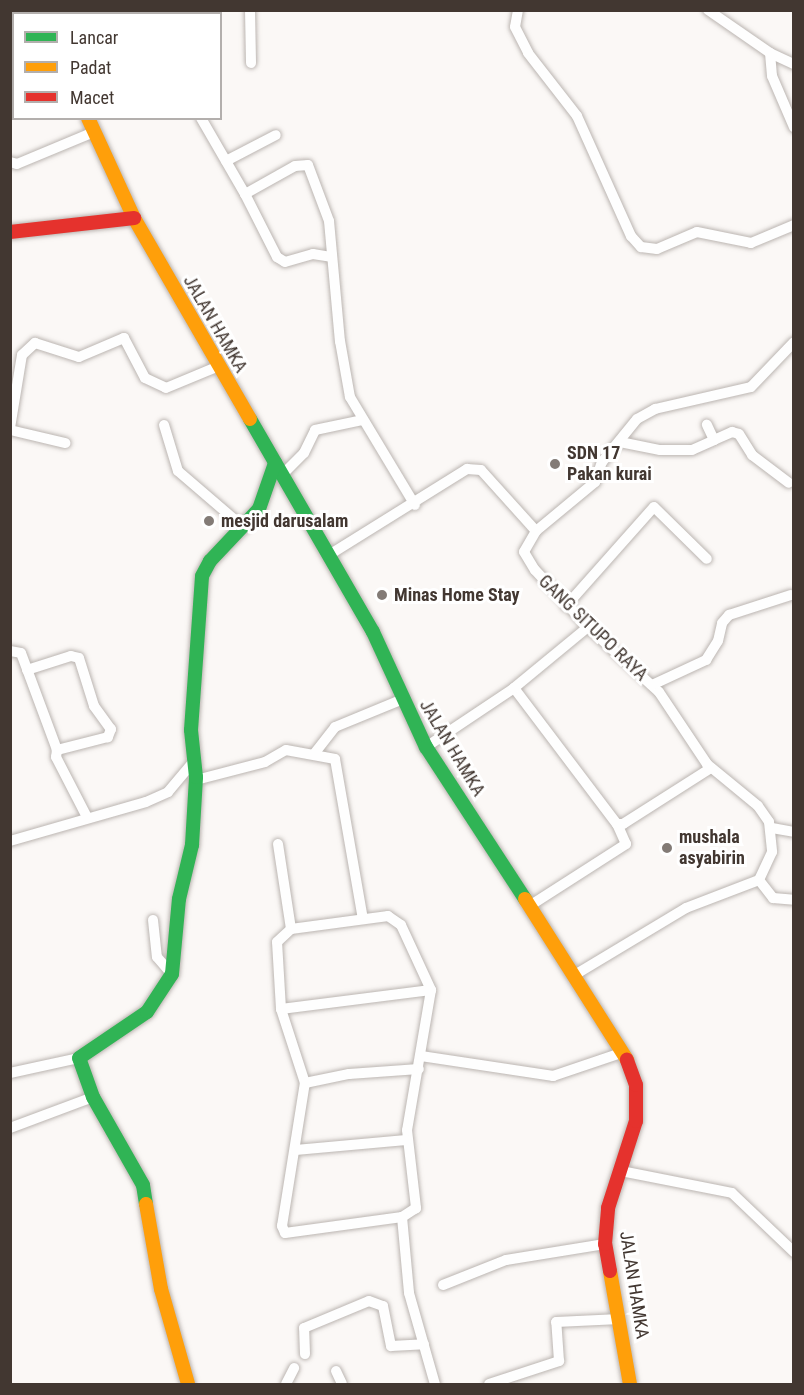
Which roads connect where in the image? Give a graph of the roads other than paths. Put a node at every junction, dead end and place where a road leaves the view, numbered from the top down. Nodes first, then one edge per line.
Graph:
1 (250, 10) edge
2 (518, 10) edge
3 (708, 10) edge
4 (770, 53) junction
5 (251, 63) dead end
6 (794, 64) edge
7 (89, 120) edge
8 (202, 120) edge
9 (794, 127) edge
10 (94, 132) junction
11 (276, 135) dead end
12 (226, 161) junction
13 (10, 162) edge
14 (245, 194) junction
15 (134, 218) junction
16 (794, 225) edge
17 (10, 232) edge
18 (331, 257) junction
19 (794, 342) edge
20 (219, 366) junction
21 (362, 420) junction
22 (164, 425) dead end
23 (707, 425) dead end
24 (10, 429) edge
25 (714, 440) junction
26 (620, 442) junction
27 (64, 443) dead end
28 (279, 469) junction
29 (789, 483) dead end
30 (415, 505) junction
31 (243, 527) junction
32 (536, 531) junction
33 (329, 555) junction
34 (706, 559) dead end
35 (791, 595) dead end
36 (566, 606) junction
37 (588, 627) junction
38 (10, 651) edge
39 (25, 663) junction
40 (652, 685) junction
41 (514, 688) junction
42 (403, 699) junction
43 (426, 747) junction
44 (57, 750) junction
45 (314, 754) junction
46 (194, 761) junction
47 (711, 768) junction
48 (195, 780) junction
49 (87, 817) junction
50 (617, 824) junction
51 (772, 828) junction
52 (794, 832) edge
53 (10, 841) edge
54 (278, 844) dead end
55 (759, 880) junction
56 (794, 900) edge
57 (531, 905) junction
58 (153, 920) dead end
59 (363, 920) junction
60 (291, 929) junction
61 (172, 974) junction
62 (576, 974) junction
63 (431, 990) junction
64 (281, 1009) junction
65 (624, 1052) junction
66 (421, 1056) junction
67 (79, 1058) junction
68 (419, 1068) junction
69 (10, 1073) edge
70 (305, 1083) junction
71 (93, 1097) junction
72 (10, 1128) edge
73 (407, 1140) junction
74 (295, 1150) junction
75 (621, 1170) junction
76 (402, 1217) junction
77 (605, 1244) junction
78 (794, 1252) edge
79 (443, 1285) dead end
80 (620, 1319) junction
81 (424, 1344) junction
82 (305, 1354) dead end
83 (294, 1368) dead end
84 (336, 1371) dead end
85 (188, 1384) edge
86 (286, 1384) edge
87 (342, 1384) edge
88 (435, 1384) edge
89 (489, 1384) edge
90 (630, 1384) edge

1 - 5 street
2 - 16 street
3 - 4 street
4 - 6 street
4 - 9 street
7 - 10 street, JALAN HAMKA
8 - 12 street
10 - 13 street
10 - 15 street, JALAN HAMKA
11 - 12 street
12 - 14 street
14 - 18 street
14 - 18 street
15 - 17 street
15 - 20 street, JALAN HAMKA
18 - 21 street
19 - 26 street
20 - 24 street
20 - 28 street, JALAN HAMKA
21 - 28 street
21 - 30 street
22 - 31 street
23 - 25 street
24 - 27 street
25 - 26 street
25 - 29 street
26 - 32 street
28 - 31 street
28 - 33 street, JALAN HAMKA
30 - 32 street
30 - 33 street
31 - 46 street
32 - 36 street, GANG SITUPO RAYA
33 - 42 street, JALAN HAMKA
34 - 36 street
35 - 40 street
36 - 37 street, GANG SITUPO RAYA
37 - 40 street, GANG SITUPO RAYA
37 - 41 street
38 - 39 street
39 - 44 street
39 - 44 street
40 - 47 street, GANG SITUPO RAYA
41 - 43 street
41 - 50 street
42 - 43 street, JALAN HAMKA
42 - 45 street
43 - 57 street, JALAN HAMKA
44 - 49 street
45 - 48 street
45 - 59 street
46 - 48 street
46 - 49 street
47 - 50 street
47 - 51 street, GANG SITUPO RAYA
48 - 61 street
49 - 53 street
50 - 57 street
51 - 52 street
51 - 55 street
54 - 60 street
55 - 56 street
55 - 62 street
57 - 62 street, JALAN HAMKA
58 - 61 street
59 - 60 street
59 - 63 street
60 - 64 street
61 - 67 street
62 - 65 street, JALAN HAMKA
63 - 64 street
63 - 66 street
64 - 70 street
65 - 66 street
65 - 75 street, JALAN HAMKA
66 - 68 street
67 - 69 street
67 - 71 street
68 - 70 street
68 - 73 street
70 - 74 street
71 - 72 street
71 - 85 street
73 - 74 street
73 - 76 street
74 - 76 street
75 - 77 street, JALAN HAMKA
75 - 78 street
76 - 81 street
77 - 79 street
77 - 80 street, JALAN HAMKA
80 - 89 street
80 - 90 street, JALAN HAMKA
81 - 82 street
81 - 88 street
83 - 86 street
84 - 87 street

